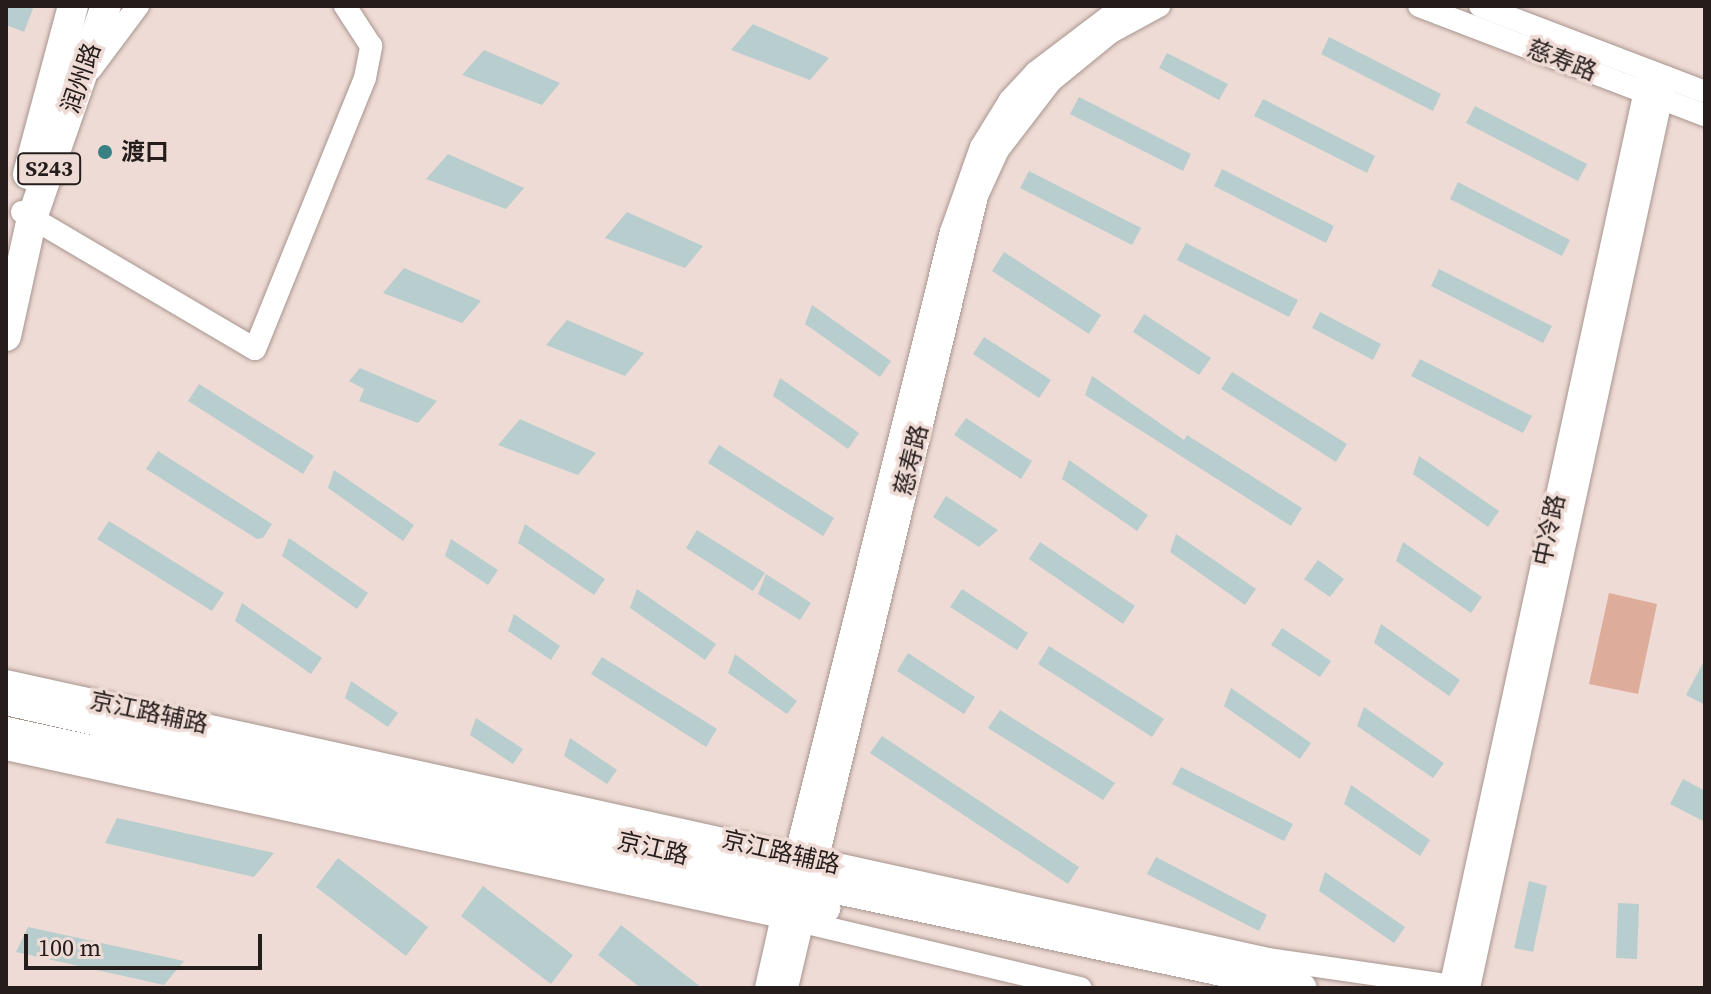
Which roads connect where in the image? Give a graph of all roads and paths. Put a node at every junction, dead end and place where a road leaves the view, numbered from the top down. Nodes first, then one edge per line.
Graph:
1 (73, 6) edge
2 (106, 6) edge
3 (138, 6) edge
4 (345, 6) edge
5 (1123, 6) edge
6 (1159, 6) edge
7 (1419, 6) edge
8 (1480, 6) edge
9 (1655, 85) junction
10 (78, 86) junction
11 (1705, 92) edge
12 (1705, 115) edge
13 (26, 214) junction
14 (6, 267) edge
15 (6, 336) edge
16 (6, 681) edge
17 (6, 700) edge
18 (6, 732) edge
19 (6, 749) edge
20 (799, 890) junction
21 (766, 988) edge
22 (787, 988) edge
23 (1081, 988) edge
24 (1198, 988) edge
25 (1302, 988) edge
26 (1459, 988) edge

1 - 13 main road, 润州路 / S243
2 - 10 main road, 润州路 / S243
3 - 10 street
4 - 13 street
5 - 20 street, 慈寿路
6 - 20 street, 慈寿路
7 - 9 street, 慈寿路
8 - 9 street, 慈寿路
9 - 11 street, 慈寿路
9 - 12 street, 慈寿路
9 - 26 street, 中冷路
10 - 13 main road, 润州路 / S243
13 - 14 main road, 润州路 / S243
13 - 15 main road, 润州路 / S243
16 - 20 street, 京江路辅路
17 - 20 main road, 京江路
18 - 20 main road, 京江路
19 - 20 street, 京江路辅路
20 - 21 street, 慈寿路
20 - 22 street, 慈寿路
20 - 23 street, 京江路辅路
20 - 24 main road, 京江路
20 - 25 main road, 京江路
20 - 26 street, 京江路辅路

